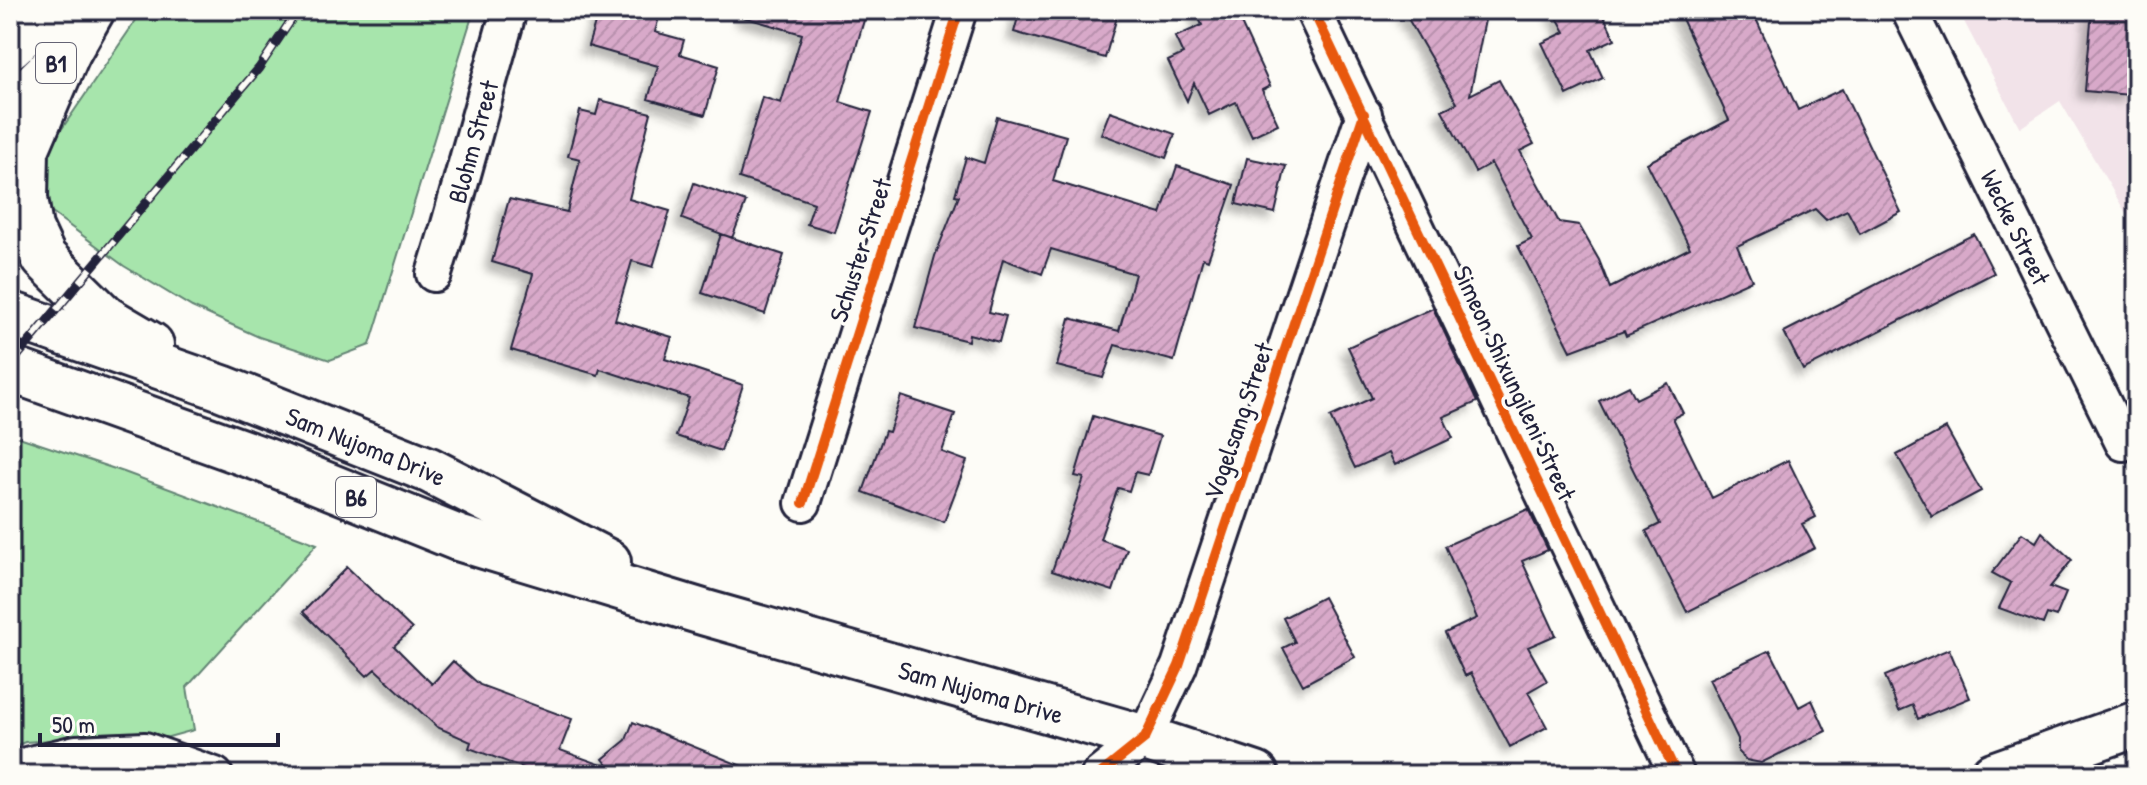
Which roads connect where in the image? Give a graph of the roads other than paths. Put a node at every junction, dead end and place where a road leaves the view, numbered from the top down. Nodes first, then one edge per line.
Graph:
1 (49, 10) edge
2 (92, 10) edge
3 (509, 10) edge
4 (959, 10) edge
5 (1313, 10) edge
6 (1909, 10) edge
7 (10, 46) edge
8 (68, 52) junction
9 (10, 109) edge
10 (1364, 114) junction
11 (434, 274) dead end
12 (10, 314) edge
13 (10, 369) edge
14 (222, 388) junction
15 (10, 398) edge
16 (193, 435) junction
17 (2123, 443) dead end
18 (803, 503) dead end
19 (706, 613) junction
20 (2137, 724) edge
21 (1145, 738) junction
22 (10, 769) edge
23 (215, 775) edge
24 (1099, 775) edge
25 (1256, 775) edge
26 (1677, 775) edge
27 (1993, 775) edge

1 - 7 main road, B1
2 - 8 main road, B1
3 - 11 street, Blohm Street
4 - 18 street, Schuster Street
5 - 10 street, Simeon Shixungileni Street
6 - 17 street, Wecke Street
8 - 9 main road, B1
8 - 14 main road
10 - 21 street, Vogelsang Street
10 - 26 street, Simeon Shixungileni Street
12 - 14 main road, Sam Nujoma Drive / B6
13 - 16 main road, Sam Nujoma Drive / B6
14 - 19 main road, Sam Nujoma Drive / B6
15 - 16 main road
16 - 19 main road, Sam Nujoma Drive / B6
19 - 21 main road, Sam Nujoma Drive / B6
20 - 27 main road
21 - 24 street
21 - 25 main road, Sam Nujoma Drive / B6
22 - 23 street

